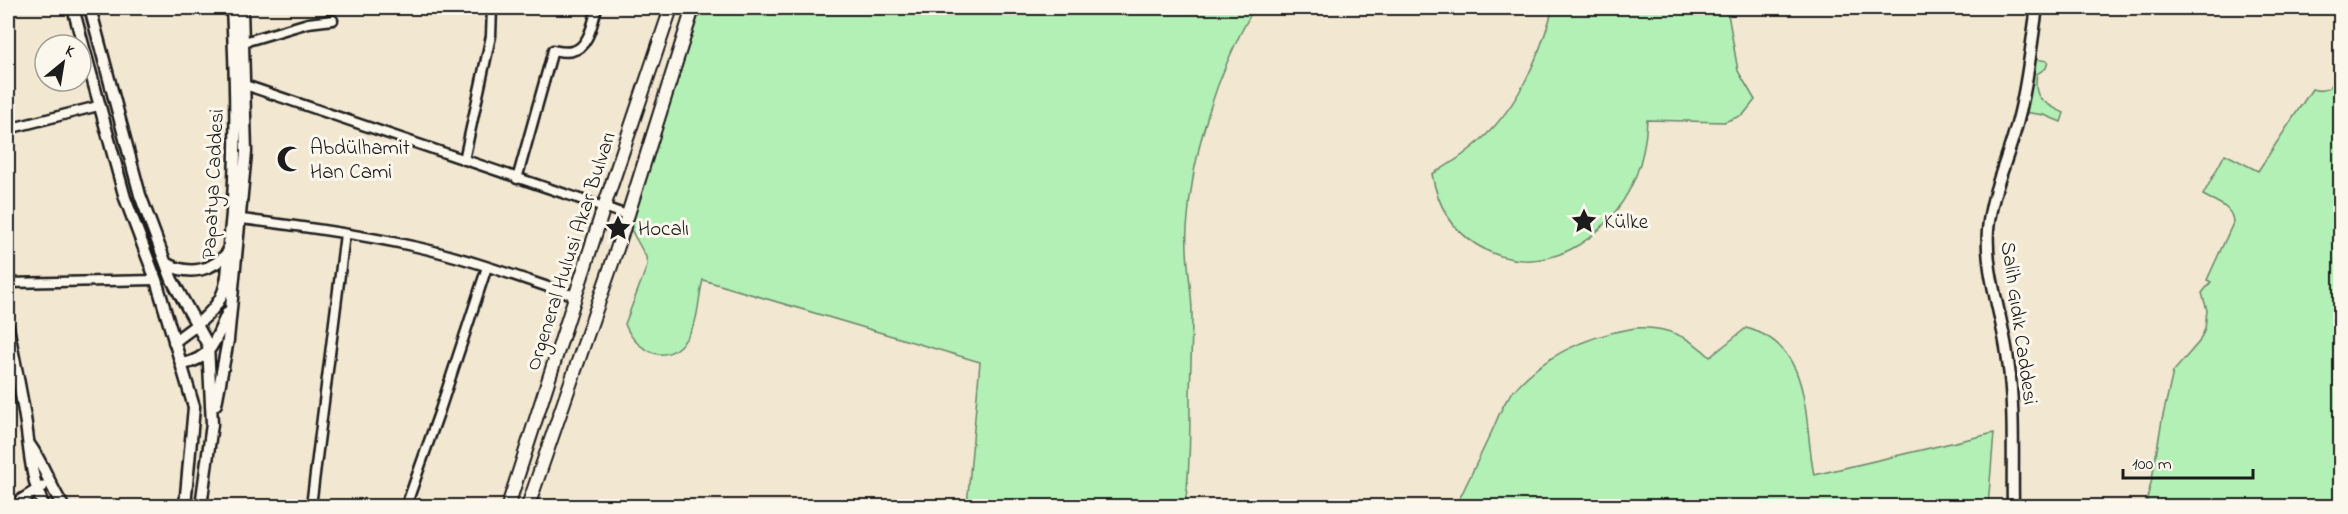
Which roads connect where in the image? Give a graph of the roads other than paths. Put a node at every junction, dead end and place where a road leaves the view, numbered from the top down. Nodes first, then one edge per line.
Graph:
1 (73, 8) edge
2 (90, 8) edge
3 (232, 8) edge
4 (242, 8) edge
5 (492, 8) edge
6 (597, 8) edge
7 (670, 8) edge
8 (693, 8) edge
9 (2037, 8) edge
10 (333, 20) dead end
11 (239, 43) junction
12 (245, 85) junction
13 (98, 106) junction
14 (8, 129) edge
15 (464, 160) junction
16 (517, 179) junction
17 (603, 207) junction
18 (627, 215) junction
19 (240, 219) junction
20 (345, 234) junction
21 (229, 251) junction
22 (167, 264) junction
23 (487, 267) junction
24 (156, 280) junction
25 (8, 283) edge
26 (575, 296) junction
27 (232, 303) junction
28 (195, 324) junction
29 (8, 327) edge
30 (174, 342) junction
31 (208, 354) junction
32 (183, 364) junction
33 (212, 424) junction
34 (29, 444) junction
35 (37, 489) junction
36 (52, 490) junction
37 (12, 507) edge
38 (44, 507) edge
39 (63, 507) edge
40 (185, 507) edge
41 (201, 507) edge
42 (311, 507) edge
43 (406, 507) edge
44 (508, 507) edge
45 (528, 507) edge
46 (2013, 507) edge

1 - 13 street
2 - 22 street
3 - 11 street, Papatya Caddesi
4 - 11 street, Papatya Caddesi
5 - 15 street
6 - 16 street
7 - 17 main road, Orgeneral Hulusi Akar Bulvarı
8 - 18 main road, Orgeneral Hulusi Akar Bulvarı
9 - 46 street, Salih Gıdık Caddesi
10 - 11 street
11 - 12 street, Papatya Caddesi
11 - 21 street, Papatya Caddesi
12 - 15 street
12 - 19 street, Papatya Caddesi
13 - 14 street
13 - 24 street
15 - 16 street
16 - 17 street
17 - 18 street
17 - 26 main road, Orgeneral Hulusi Akar Bulvarı
18 - 45 main road, Orgeneral Hulusi Akar Bulvarı
19 - 20 street
19 - 27 street, Papatya Caddesi
20 - 23 street
20 - 42 street
21 - 22 street
21 - 28 street, Papatya Caddesi
22 - 28 street
23 - 26 street
23 - 43 street
24 - 25 street
24 - 30 street
26 - 44 main road, Orgeneral Hulusi Akar Bulvarı
27 - 31 street
27 - 33 street, Papatya Caddesi
28 - 30 street, Papatya Caddesi
28 - 31 street
29 - 34 street
30 - 32 street
31 - 32 street
31 - 33 street
32 - 40 street
33 - 41 street
34 - 35 street
34 - 36 street
35 - 36 street
35 - 37 street
35 - 38 street
36 - 39 street

